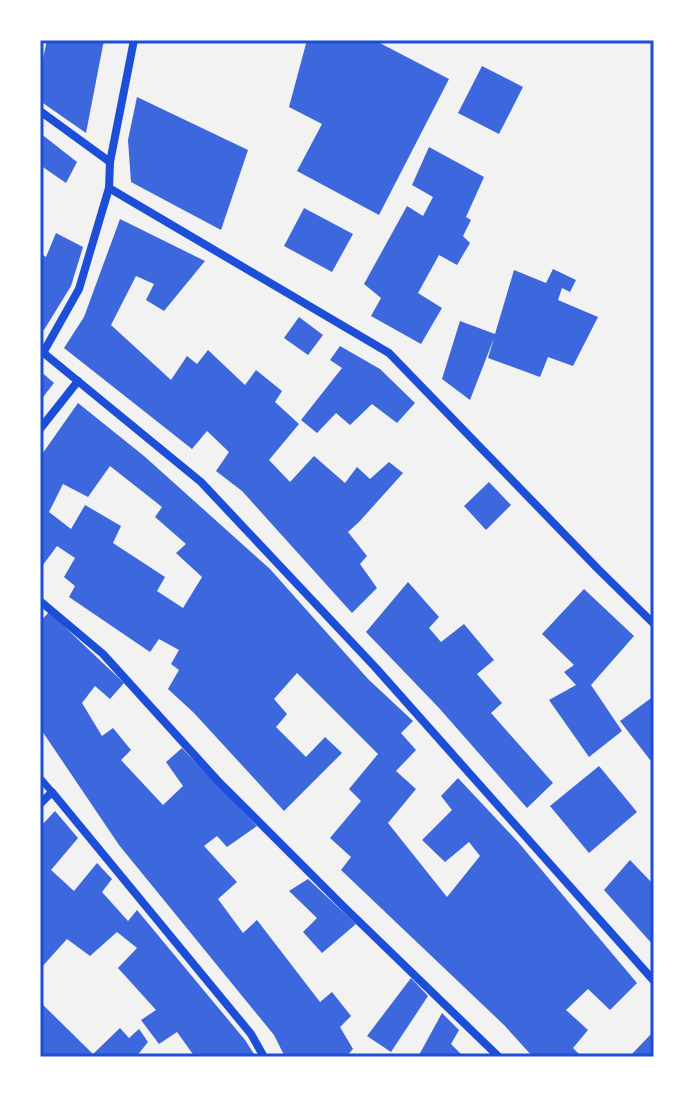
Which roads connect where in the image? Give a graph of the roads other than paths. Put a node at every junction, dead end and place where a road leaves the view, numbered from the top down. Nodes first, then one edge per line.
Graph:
1 (134, 40) edge
2 (40, 111) edge
3 (110, 162) junction
4 (109, 188) junction
5 (42, 352) edge
6 (78, 381) junction
7 (40, 429) edge
8 (40, 601) edge
9 (654, 624) edge
10 (40, 778) edge
11 (52, 792) junction
12 (40, 804) edge
13 (654, 981) edge
14 (264, 1057) edge
15 (499, 1057) edge

1 - 3 street
2 - 3 street
3 - 4 street
4 - 5 street
4 - 9 street
5 - 6 street
6 - 7 street
6 - 13 street
8 - 15 street
10 - 11 street
11 - 12 street
11 - 14 street

